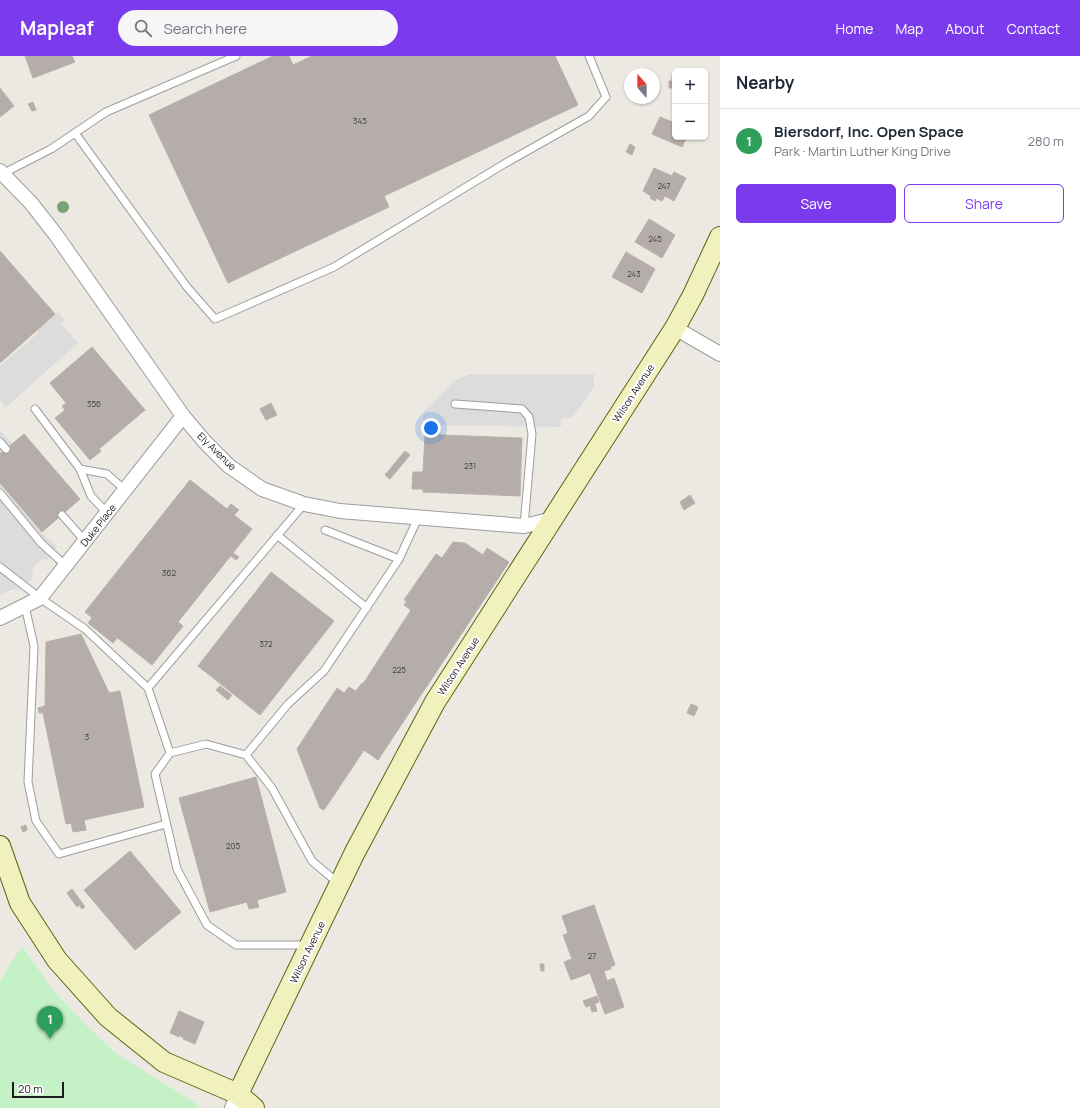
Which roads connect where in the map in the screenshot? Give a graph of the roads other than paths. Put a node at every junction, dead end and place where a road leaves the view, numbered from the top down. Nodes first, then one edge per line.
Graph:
1 (236, 56) edge
2 (589, 56) edge
3 (75, 133) junction
4 (1, 172) edge
5 (720, 237) edge
6 (675, 328) junction
7 (720, 354) edge
8 (455, 404) dead end
9 (35, 409) dead end
10 (183, 416) junction
11 (0, 442) edge
12 (6, 449) dead end
13 (80, 469) junction
14 (124, 490) junction
15 (0, 494) edge
16 (304, 504) junction
17 (107, 513) junction
18 (62, 515) dead end
19 (418, 518) junction
20 (553, 519) junction
21 (524, 526) junction
22 (325, 530) dead end
23 (278, 535) junction
24 (86, 541) junction
25 (399, 559) junction
26 (66, 566) junction
27 (0, 567) edge
28 (40, 598) junction
29 (25, 606) junction
30 (367, 608) junction
31 (0, 618) edge
32 (148, 688) junction
33 (170, 753) junction
34 (246, 755) junction
35 (166, 824) junction
36 (0, 846) edge
37 (340, 884) junction
38 (310, 945) junction
39 (235, 1101) edge
40 (254, 1108) edge

1 - 3 lane
2 - 3 lane
3 - 4 lane
4 - 10 street, Ely Avenue
5 - 6 main road, Wilson Avenue
6 - 7 street
6 - 20 main road, Wilson Avenue
8 - 21 lane
9 - 13 lane
10 - 14 street, Duke Place
10 - 16 street, Ely Avenue
11 - 12 lane
13 - 14 lane
13 - 17 lane
14 - 17 street, Duke Place
15 - 26 lane
16 - 19 street, Ely Avenue
16 - 23 lane
17 - 24 street, Duke Place
18 - 24 lane
19 - 21 street, Ely Avenue
19 - 25 lane
20 - 21 street, Ely Avenue
20 - 37 main road, Wilson Avenue
22 - 25 lane
23 - 30 lane
23 - 32 lane
24 - 26 street, Duke Place
25 - 30 lane
26 - 28 street, Duke Place
27 - 28 lane
28 - 29 street, Duke Place
28 - 32 lane
29 - 31 street, Duke Place
29 - 35 lane
30 - 34 lane
32 - 33 lane
33 - 34 lane
33 - 35 lane
34 - 37 lane
35 - 38 lane
36 - 39 main road
37 - 38 main road, Wilson Avenue
38 - 39 main road, Wilson Avenue
39 - 40 main road

